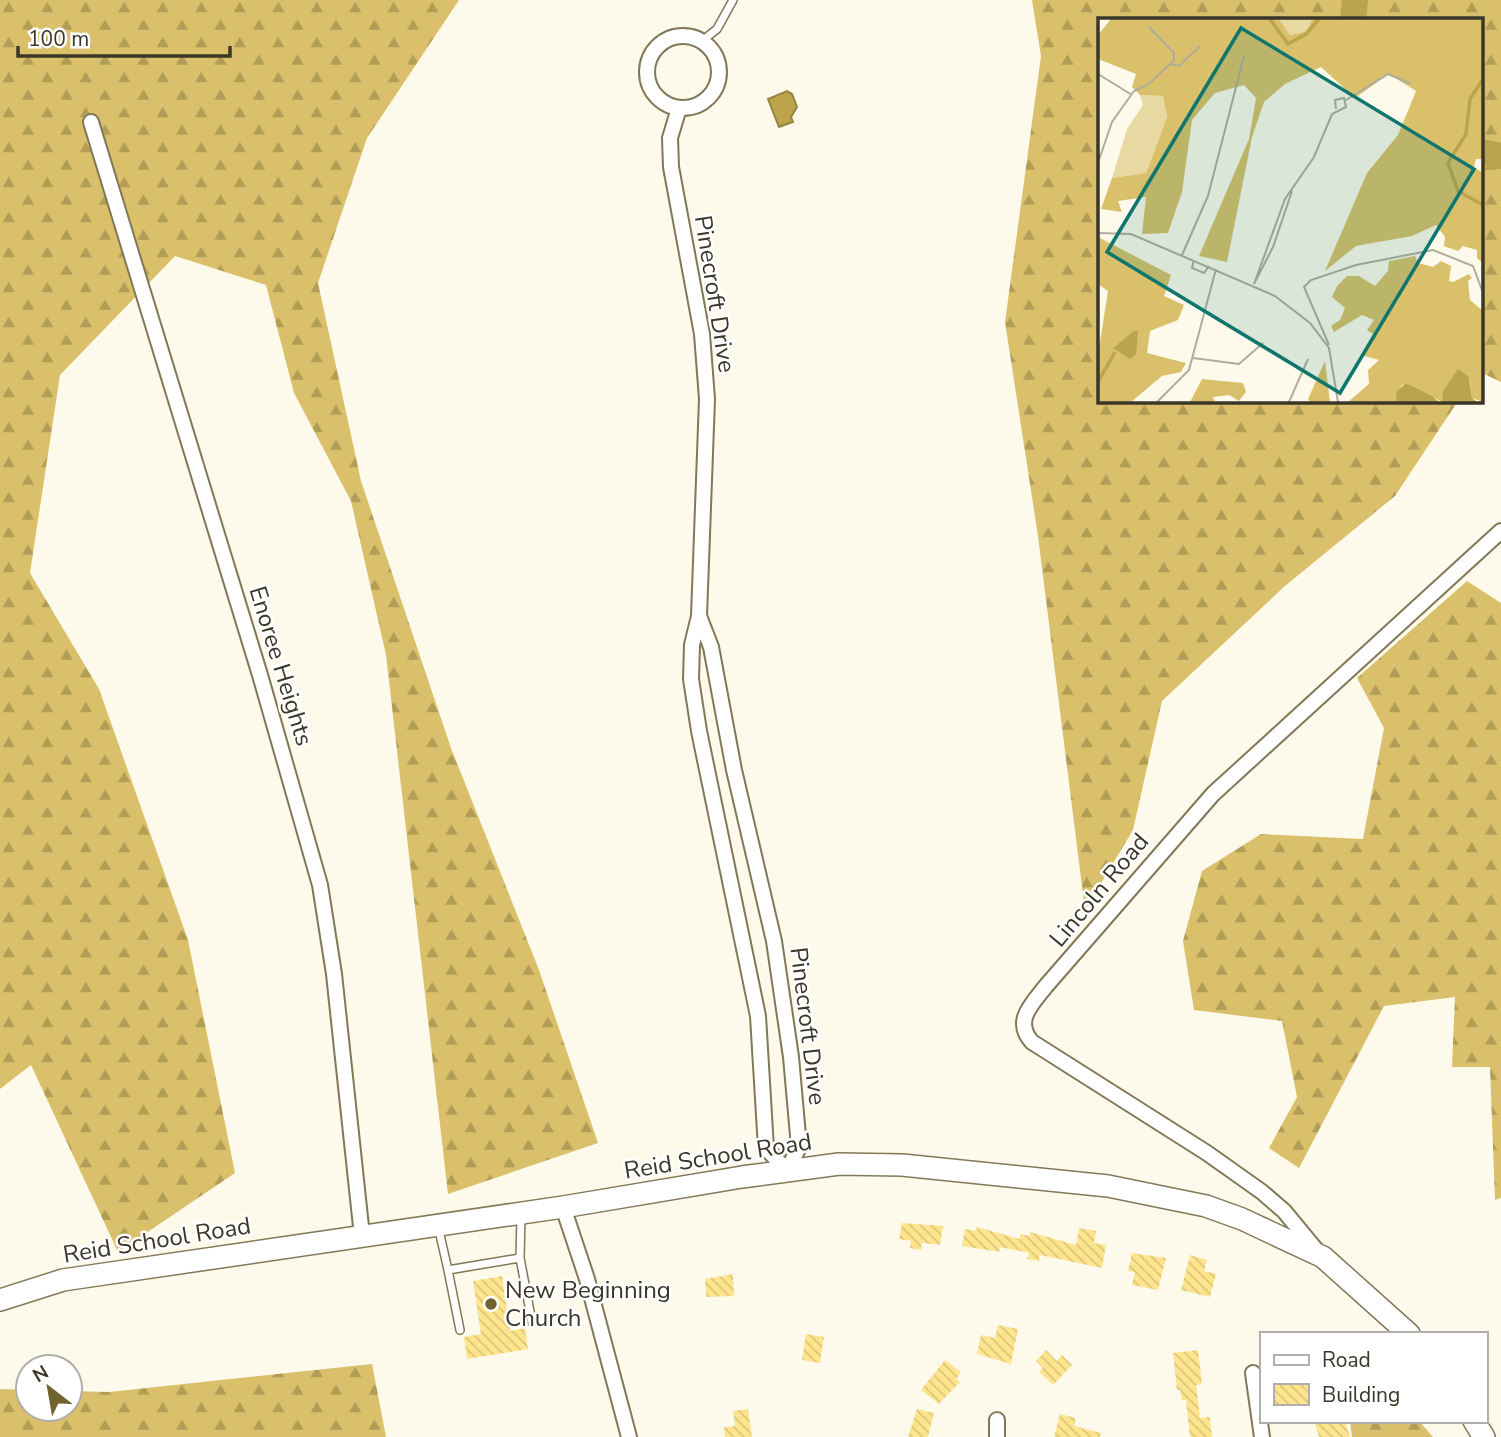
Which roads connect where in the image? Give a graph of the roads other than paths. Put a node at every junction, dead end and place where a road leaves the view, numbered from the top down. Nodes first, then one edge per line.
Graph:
1 (733, 0) edge
2 (702, 41) junction
3 (679, 107) junction
4 (91, 122) dead end
5 (1501, 531) edge
6 (699, 616) junction
7 (787, 1171) junction
8 (563, 1207) junction
9 (522, 1213) junction
10 (438, 1225) junction
11 (362, 1236) junction
12 (1323, 1257) junction
13 (520, 1258) junction
14 (448, 1270) junction
15 (0, 1300) edge
16 (532, 1322) dead end
17 (460, 1330) dead end
18 (1407, 1332) edge
19 (1253, 1373) dead end
20 (997, 1420) dead end
21 (1260, 1423) edge
22 (629, 1437) edge
23 (998, 1437) edge

1 - 2 lane
2 - 3 street
2 - 3 street
3 - 6 street, Pinecroft Drive
4 - 11 street, Enoree Heights
5 - 12 street, Lincoln Road
6 - 7 street, Pinecroft Drive
6 - 7 street, Pinecroft Drive
7 - 8 street, Reid School Road
7 - 12 street, Reid School Road
8 - 9 street, Reid School Road
8 - 22 street
9 - 10 street, Reid School Road
9 - 13 lane
10 - 11 street, Reid School Road
10 - 14 lane
11 - 15 street, Reid School Road
12 - 18 street, Reid School Road
13 - 14 lane
13 - 16 lane
14 - 17 lane
19 - 21 street
20 - 23 street

